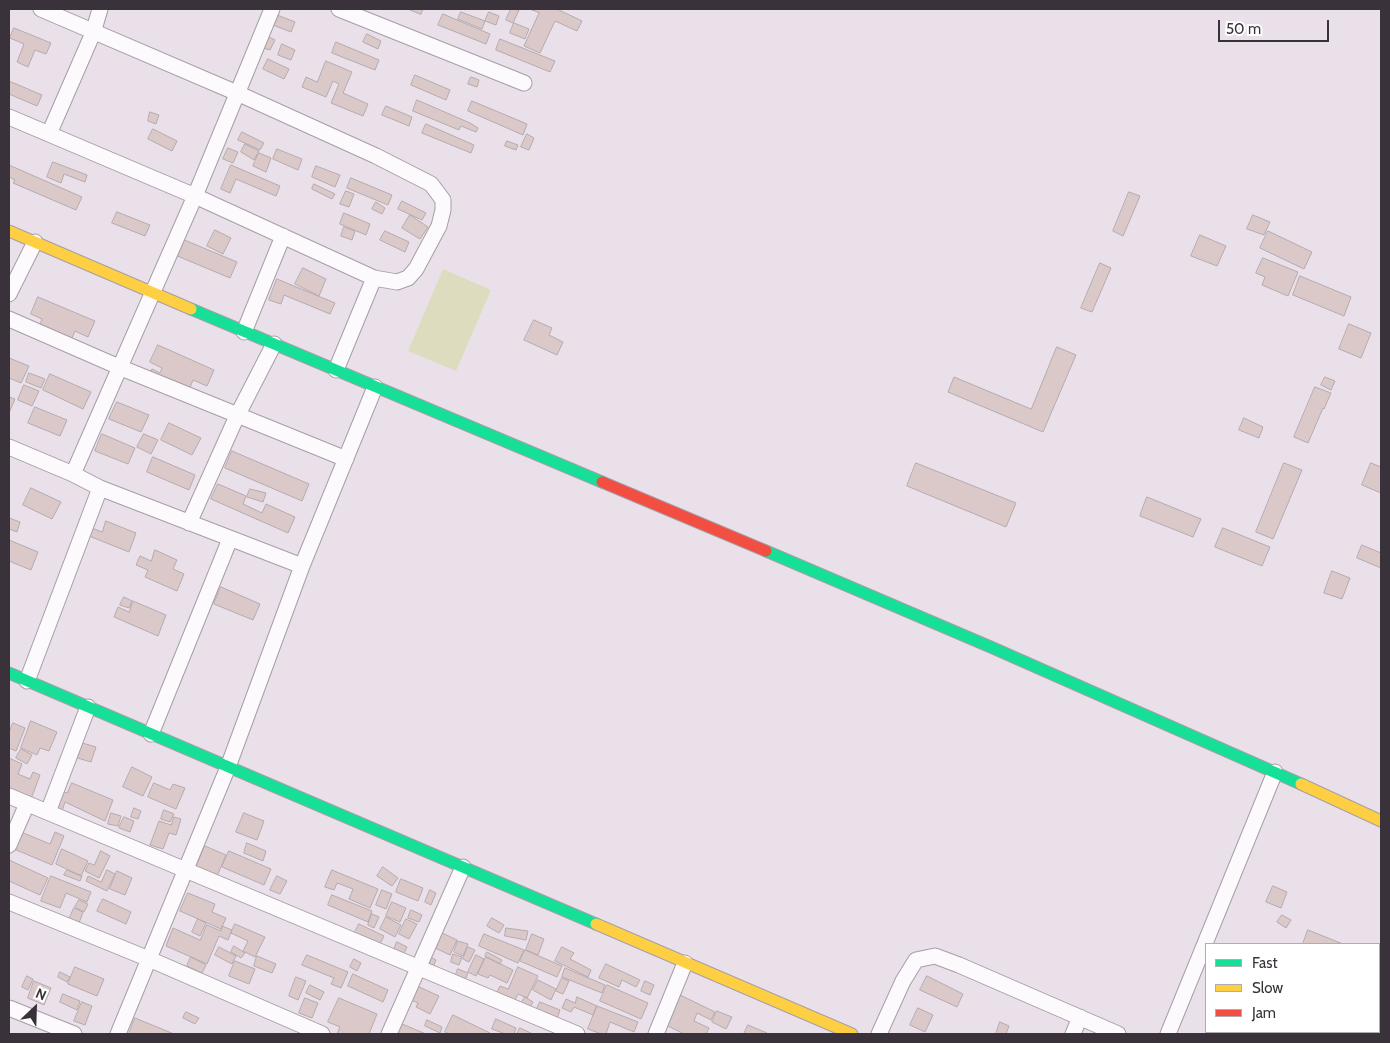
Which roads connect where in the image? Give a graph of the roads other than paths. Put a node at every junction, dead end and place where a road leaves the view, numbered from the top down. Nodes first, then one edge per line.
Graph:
1 (41, 9) edge
2 (100, 9) edge
3 (272, 9) edge
4 (339, 9) edge
5 (93, 33) junction
6 (524, 83) dead end
7 (237, 93) junction
8 (9, 117) edge
9 (49, 134) junction
10 (195, 196) junction
11 (9, 231) edge
12 (283, 236) junction
13 (35, 242) junction
14 (374, 278) junction
15 (151, 293) junction
16 (9, 294) edge
17 (9, 319) edge
18 (244, 332) junction
19 (274, 344) junction
20 (119, 367) junction
21 (336, 370) junction
22 (375, 387) junction
23 (237, 416) junction
24 (9, 447) edge
25 (346, 459) junction
26 (73, 474) junction
27 (100, 488) junction
28 (189, 523) junction
29 (230, 539) junction
30 (302, 566) junction
31 (9, 673) edge
32 (27, 681) junction
33 (88, 707) junction
34 (151, 734) junction
35 (228, 767) junction
36 (1275, 772) junction
37 (9, 796) edge
38 (27, 804) junction
39 (48, 812) junction
40 (1381, 821) edge
41 (9, 845) edge
42 (463, 867) junction
43 (186, 870) junction
44 (9, 902) edge
45 (1205, 943) edge
46 (1205, 943) edge
47 (149, 959) junction
48 (684, 963) junction
49 (419, 969) junction
50 (9, 1008) edge
51 (1080, 1018) junction
52 (299, 1030) edge
53 (74, 1034) edge
54 (118, 1034) edge
55 (322, 1034) edge
56 (389, 1034) edge
57 (577, 1034) edge
58 (656, 1034) edge
59 (852, 1034) edge
60 (879, 1034) edge
61 (1073, 1034) edge
62 (1118, 1034) edge
63 (1168, 1034) edge

1 - 5 street
2 - 5 street
3 - 7 street
4 - 6 street
5 - 7 street
5 - 9 street
7 - 10 street
7 - 14 street
8 - 9 street
9 - 10 street
10 - 12 street
10 - 15 street
11 - 13 street
12 - 14 street
12 - 18 street
13 - 15 street
13 - 16 street
14 - 21 street
15 - 18 street
15 - 20 street
17 - 20 street
18 - 19 street
19 - 21 street
19 - 23 street
20 - 23 street
20 - 26 street
21 - 22 street
22 - 25 street
22 - 36 street
23 - 25 street
23 - 28 street
24 - 26 street
25 - 30 street
26 - 27 street
27 - 28 street
27 - 32 street
28 - 29 street
29 - 30 street
29 - 34 street
30 - 35 street
31 - 32 street
32 - 33 street
33 - 34 street
33 - 39 street
34 - 35 street
35 - 42 street
35 - 43 street
36 - 40 street
36 - 45 street
37 - 38 street
38 - 39 street
38 - 41 street
39 - 43 street
42 - 48 street
42 - 49 street
43 - 47 street
43 - 49 street
44 - 47 street
46 - 63 street
47 - 52 street
47 - 54 street
48 - 58 street
48 - 59 street
49 - 56 street
49 - 57 street
50 - 53 street
51 - 60 street
51 - 61 street
51 - 62 street
52 - 55 street

